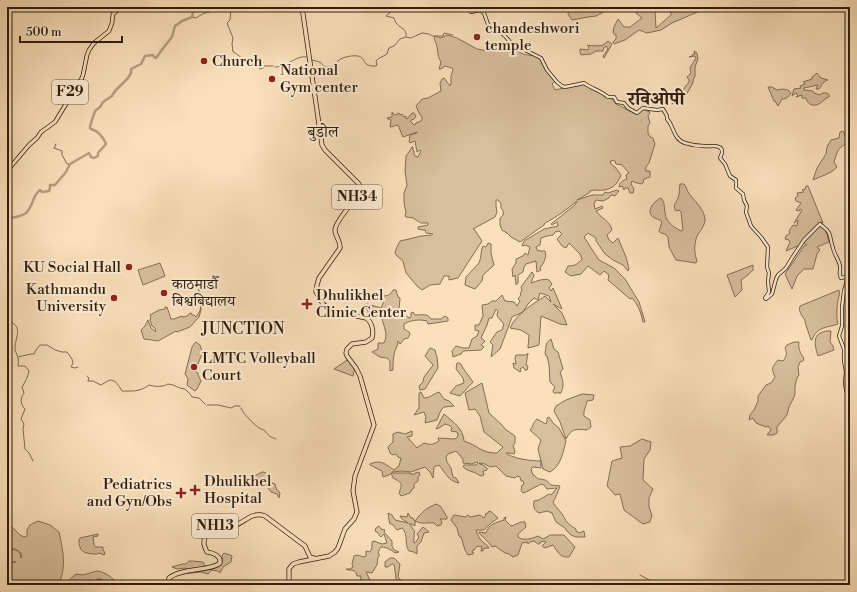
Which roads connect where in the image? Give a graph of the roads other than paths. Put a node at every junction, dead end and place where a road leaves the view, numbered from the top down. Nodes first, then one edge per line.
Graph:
1 (121, 7) edge
2 (302, 7) edge
3 (468, 7) edge
4 (7, 171) edge
5 (850, 273) edge
6 (847, 276) junction
7 (850, 393) edge
8 (309, 554) junction
9 (319, 559) junction
10 (306, 561) junction
11 (93, 585) edge
12 (104, 585) edge
13 (168, 585) edge
14 (287, 585) edge

1 - 4 main road, F29
2 - 9 highway, NH34
3 - 6 main road
5 - 6 main road
6 - 7 main road
8 - 9 highway, NH13
8 - 10 highway
8 - 13 highway, NH13
9 - 10 highway, NH34
10 - 14 highway, NH34
11 - 12 highway

